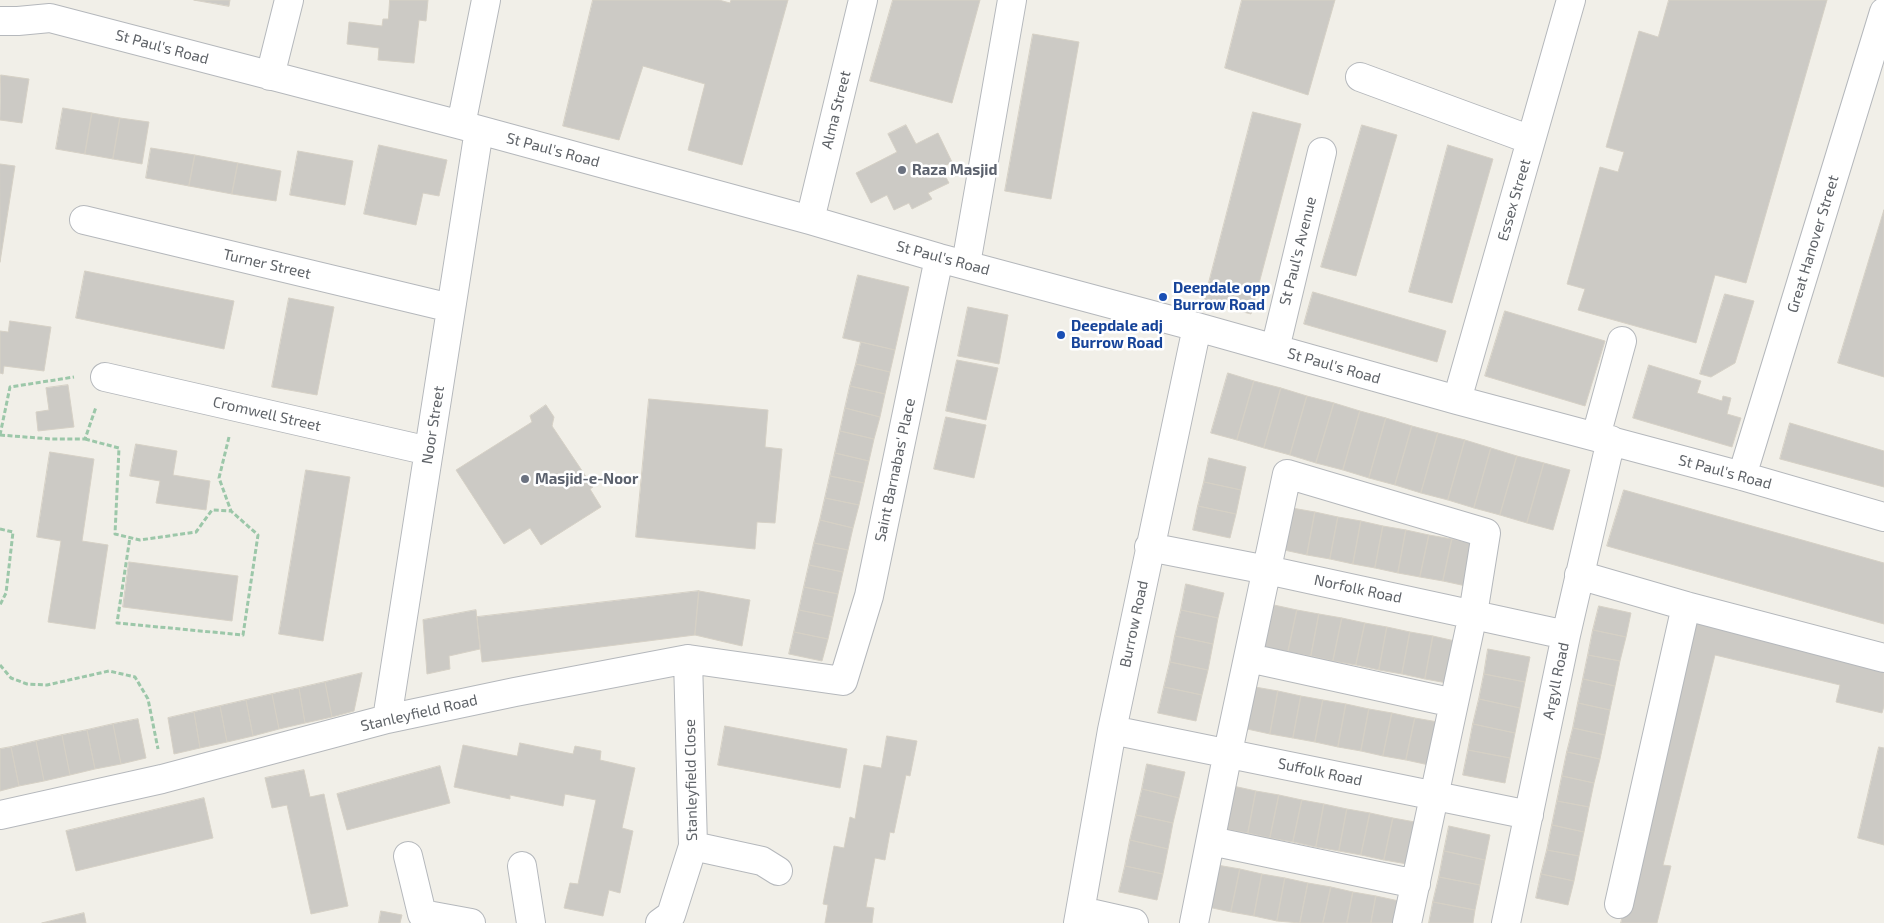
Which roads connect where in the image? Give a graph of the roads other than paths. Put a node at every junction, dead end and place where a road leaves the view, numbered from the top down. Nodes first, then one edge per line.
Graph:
1 (288, 0) edge
2 (486, 0) edge
3 (863, 0) edge
4 (1012, 0) edge
5 (1572, 0) edge
6 (1884, 12) edge
7 (0, 21) edge
8 (1875, 74) edge
9 (270, 76) junction
10 (1360, 77) dead end
11 (470, 128) junction
12 (1531, 140) junction
13 (1322, 152) dead end
14 (84, 220) dead end
15 (810, 220) junction
16 (939, 258) junction
17 (966, 264) junction
18 (451, 308) junction
19 (1196, 327) junction
20 (1622, 341) dead end
21 (1275, 349) junction
22 (105, 378) road end
23 (1457, 400) junction
24 (1604, 438) junction
25 (429, 451) junction
26 (1742, 476) junction
27 (1884, 517) edge
28 (1149, 547) junction
29 (1267, 570) junction
30 (1579, 575) junction
31 (1686, 606) junction
32 (1473, 614) junction
33 (1566, 635) junction
34 (1249, 658) junction
35 (1884, 658) edge
36 (688, 659) junction
37 (843, 681) joint
38 (1454, 703) junction
39 (387, 719) junction
40 (1112, 730) junction
41 (1228, 752) junction
42 (1435, 796) junction
43 (1529, 815) junction
44 (0, 816) edge
45 (1211, 841) junction
46 (693, 846) junction
47 (408, 856) dead end
48 (522, 866) dead end
49 (778, 871) dead end
50 (1416, 884) junction
51 (1619, 904) dead end
52 (1080, 917) edge
53 (471, 923) edge
54 (531, 923) edge
55 (660, 923) edge
56 (1134, 923) edge
57 (1194, 923) edge
58 (1407, 923) edge
59 (1506, 923) edge

1 - 9 street
2 - 11 street, Noor Street
3 - 15 street, Alma Street
4 - 17 street
5 - 12 street, Essex Street
6 - 8 street, Great Hanover Street
7 - 9 street, St Paul's Road
8 - 26 street, Great Hanover Street
9 - 11 street, St Paul's Road
10 - 12 street
11 - 15 street, St Paul's Road
11 - 18 street, Noor Street
12 - 23 street, Essex Street
13 - 21 street, St Paul's Avenue
14 - 18 street, Turner Street
15 - 16 street, St Paul's Road
16 - 17 street, St Paul's Road
16 - 37 street, Saint Barnabas' Place
17 - 19 street, St Paul's Road
18 - 25 street, Noor Street
19 - 21 street, St Paul's Road
19 - 28 street, Burrow Road
20 - 24 street, Argyll Road
21 - 23 street, St Paul's Road
22 - 25 street, Cromwell Street
23 - 24 street, St Paul's Road
24 - 26 street, St Paul's Road
24 - 30 street, Argyll Road
25 - 39 street, Noor Street
26 - 27 street, St Paul's Road
28 - 29 street, Norfolk Road
28 - 40 street, Burrow Road
29 - 32 street, Norfolk Road
29 - 32 street
29 - 34 street
30 - 31 street
30 - 33 street, Argyll Road
31 - 35 street
31 - 51 street
32 - 33 street, Norfolk Road
32 - 38 street
33 - 43 street, Argyll Road
34 - 38 street
34 - 41 street
36 - 37 street, Stanleyfield Road
36 - 39 street, Stanleyfield Road
36 - 46 street, Stanleyfield Close
38 - 42 street
39 - 44 street, Stanleyfield Road
40 - 41 street, Suffolk Road
40 - 52 street, Burrow Road
41 - 42 street, Suffolk Road
41 - 45 street
42 - 43 street, Suffolk Road
42 - 50 street
43 - 59 street, Argyll Road
45 - 50 street
45 - 57 street
46 - 49 street
46 - 55 street, Stanleyfield Close
47 - 53 street
48 - 54 street
50 - 58 street
52 - 56 street

